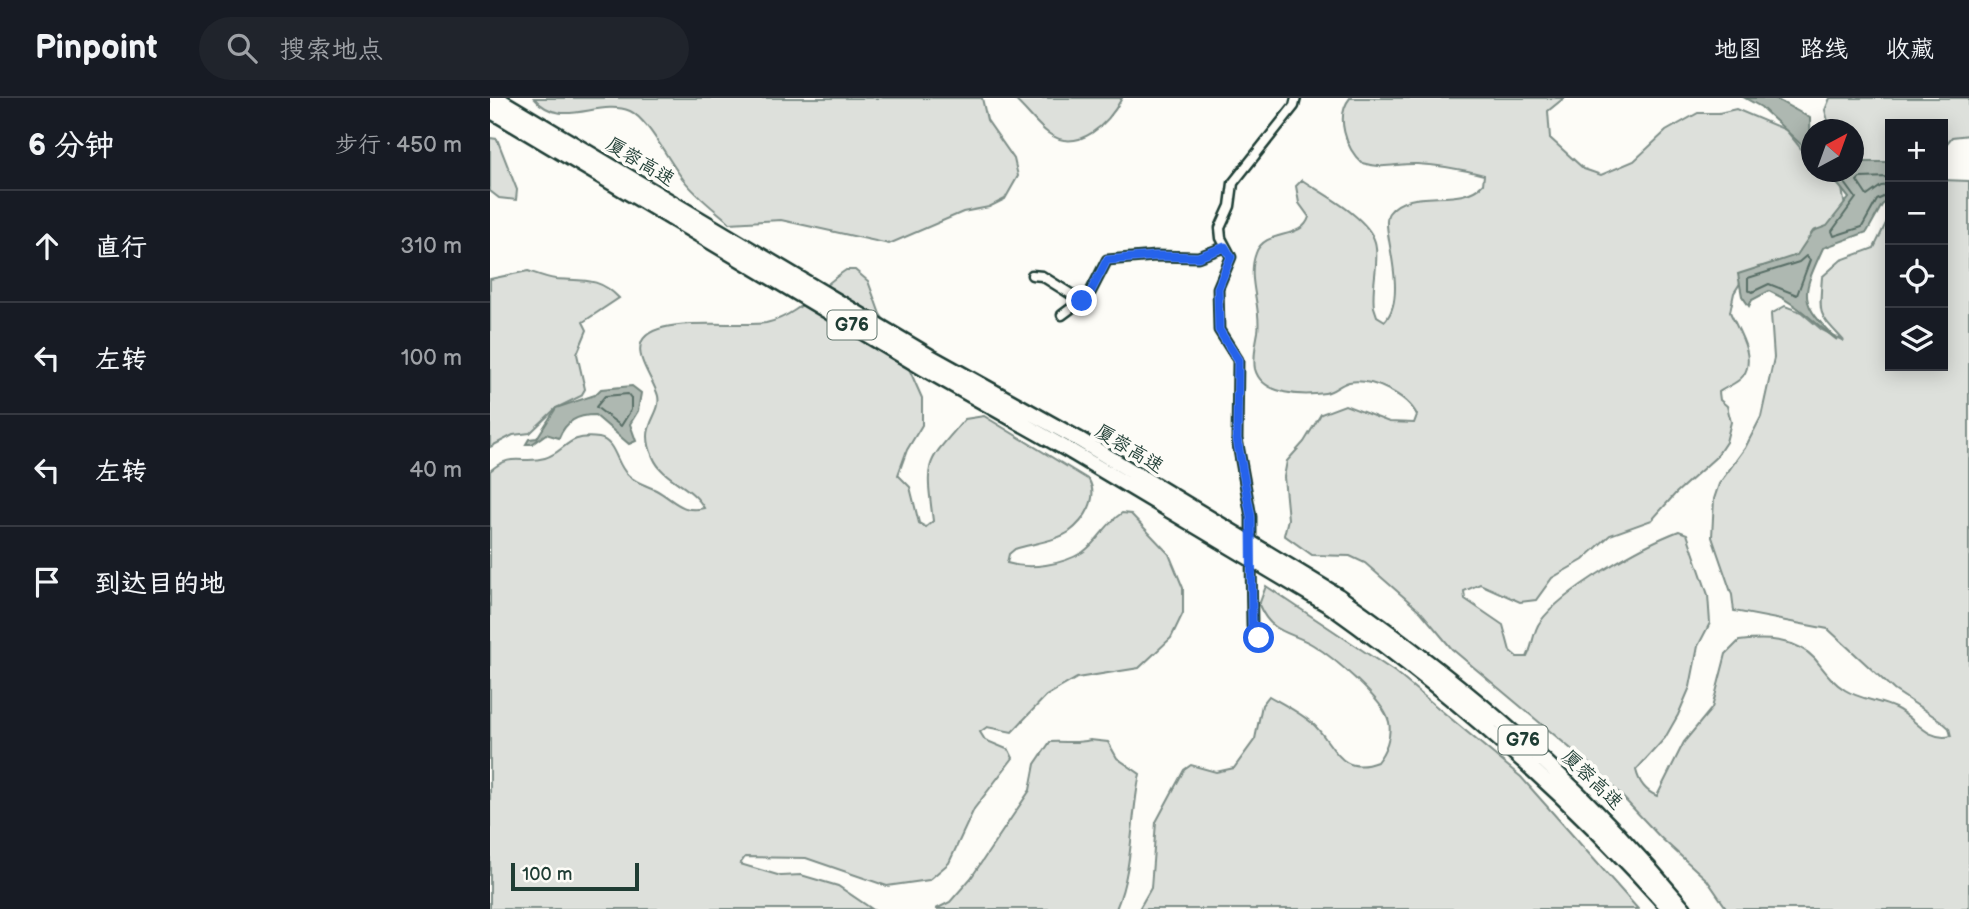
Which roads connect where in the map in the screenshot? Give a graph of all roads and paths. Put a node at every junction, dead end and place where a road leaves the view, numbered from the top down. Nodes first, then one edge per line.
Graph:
1 (496, 98) edge
2 (1296, 98) edge
3 (490, 110) edge
4 (674, 211) junction
5 (1225, 247) junction
6 (1032, 275) dead end
7 (1082, 301) junction
8 (1062, 315) dead end
9 (1335, 602) junction
10 (1259, 638) dead end
11 (1670, 909) edge
12 (1684, 909) edge

1 - 4 highway, 厦蓉高速 / G76
2 - 5 street
3 - 4 highway, 厦蓉高速 / G76
4 - 9 highway, 厦蓉高速 / G76, bridge
5 - 7 street
5 - 10 street
6 - 7 street
7 - 8 street
9 - 11 highway, 厦蓉高速 / G76
9 - 12 highway, 厦蓉高速 / G76

